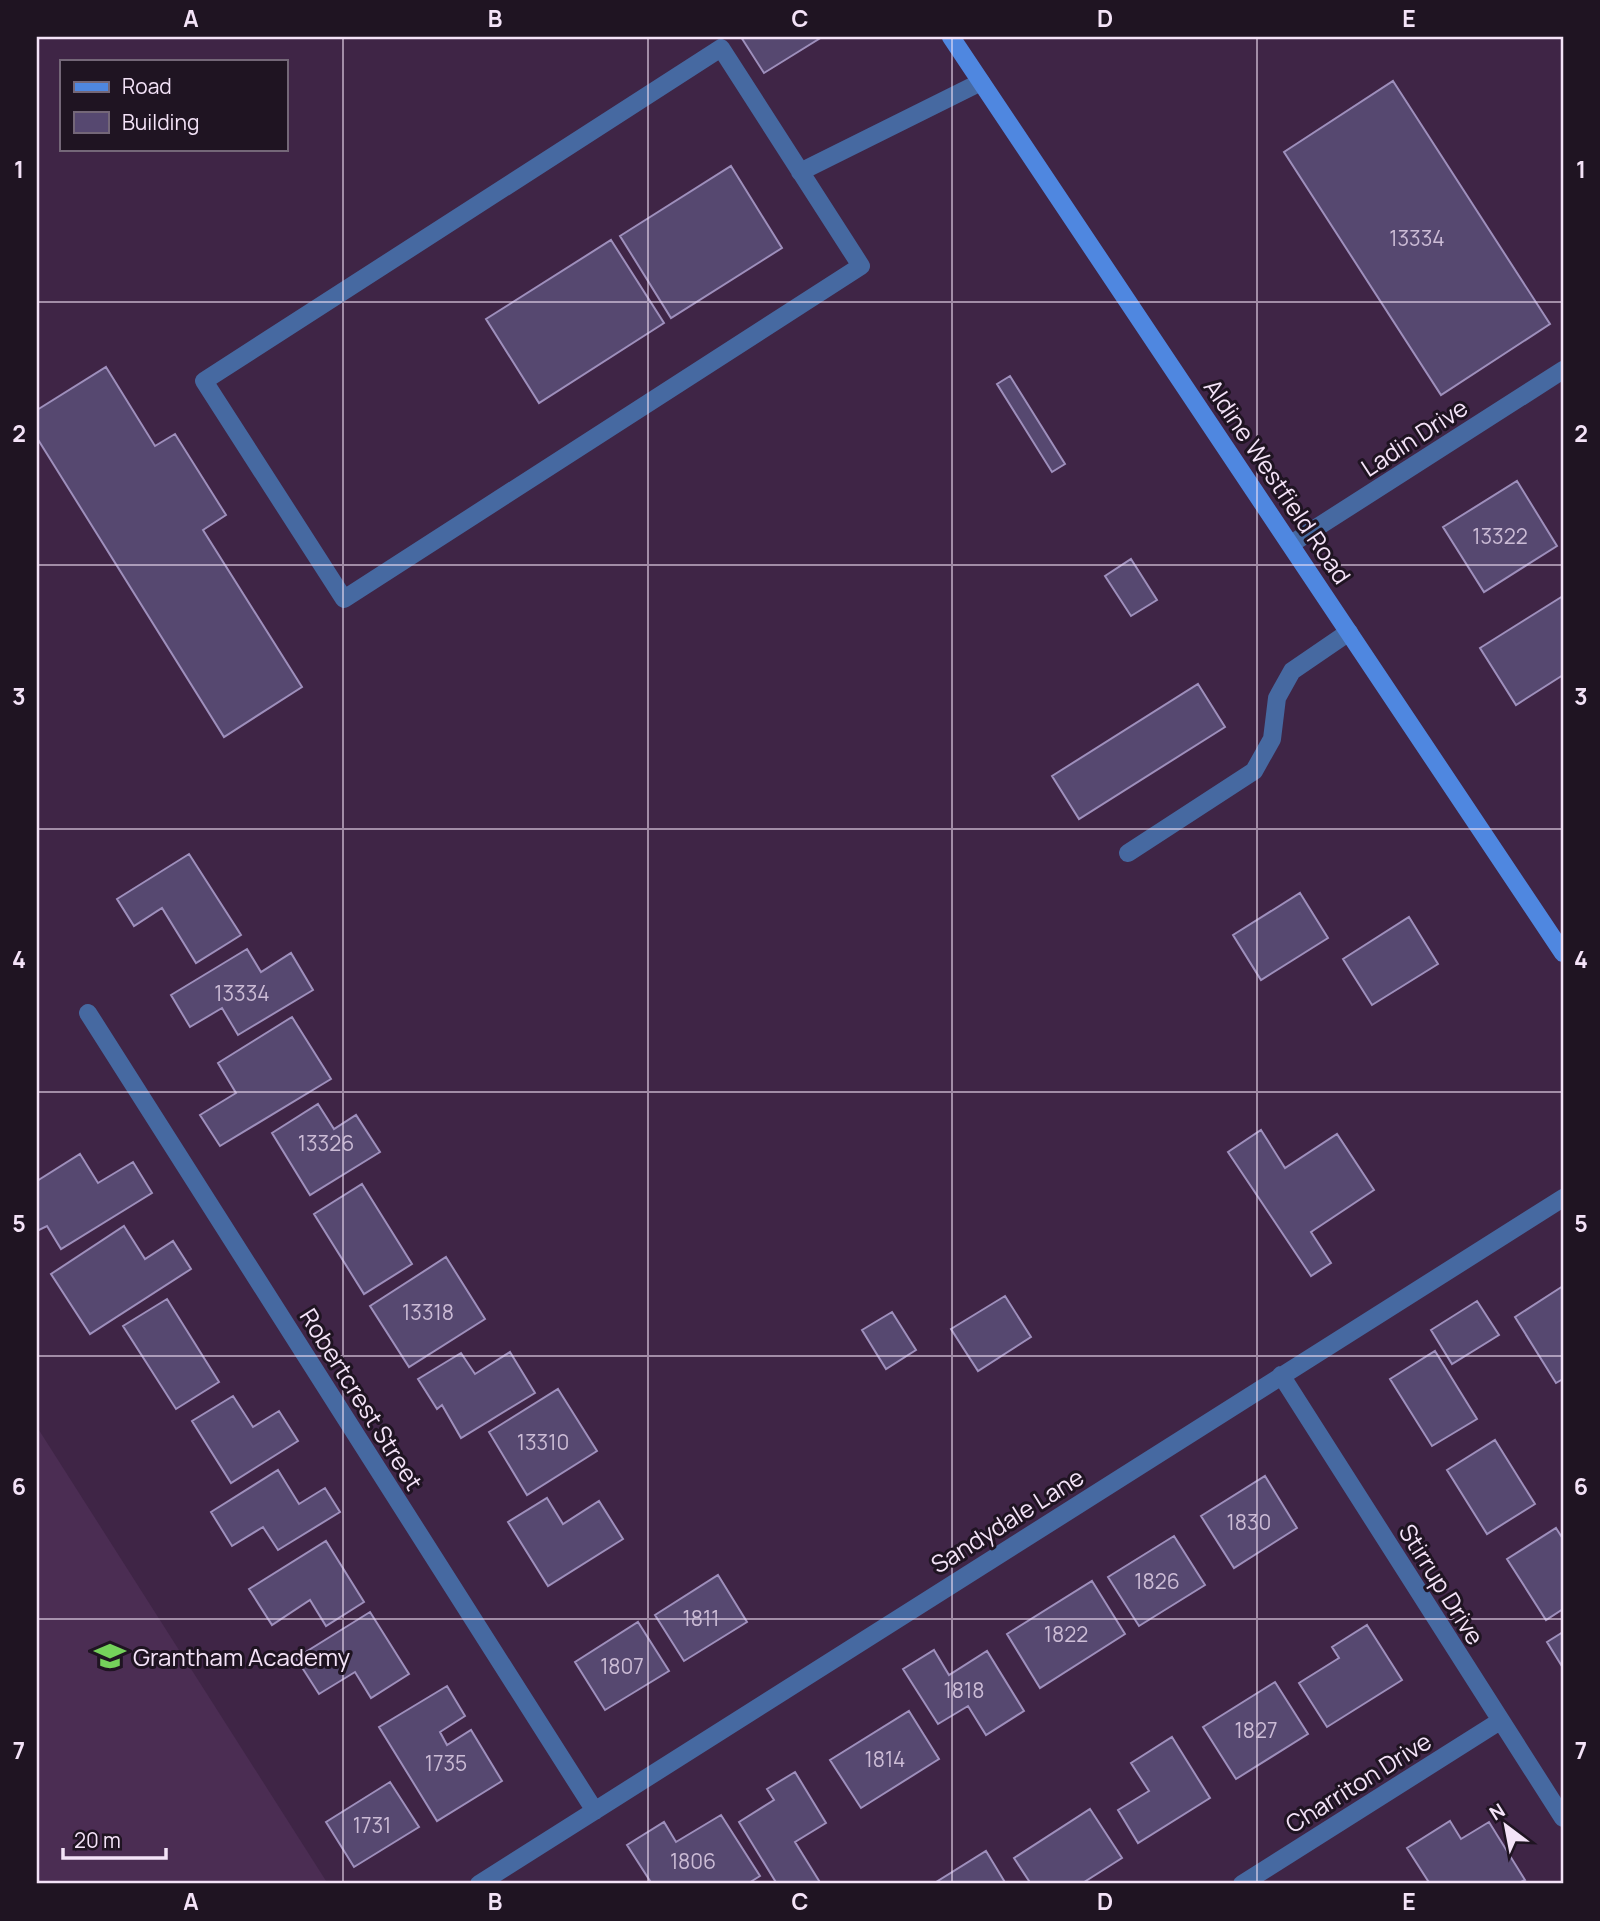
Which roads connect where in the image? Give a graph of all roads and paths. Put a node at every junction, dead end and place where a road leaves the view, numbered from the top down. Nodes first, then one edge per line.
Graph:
1 (951, 37) edge
2 (981, 82) junction
3 (800, 172) junction
4 (1563, 370) edge
5 (1291, 544) junction
6 (1349, 632) junction
7 (1128, 853) dead end
8 (1563, 953) edge
9 (88, 1013) dead end
10 (1563, 1198) edge
11 (1281, 1375) junction
12 (1500, 1721) junction
13 (595, 1811) junction
14 (1563, 1818) edge
15 (479, 1884) edge
16 (1242, 1884) edge

1 - 2 main road, Aldine Westfield Road
2 - 3 street
2 - 5 main road, Aldine Westfield Road
3 - 3 street
4 - 5 street, Ladin Drive
5 - 6 main road, Aldine Westfield Road
6 - 7 street
6 - 8 main road, Aldine Westfield Road
9 - 13 street, Robertcrest Street
10 - 11 street, Sandydale Lane
11 - 12 street, Stirrup Drive
11 - 13 street, Sandydale Lane
12 - 14 street, Stirrup Drive
12 - 16 street, Charriton Drive
13 - 15 street, Sandydale Lane

